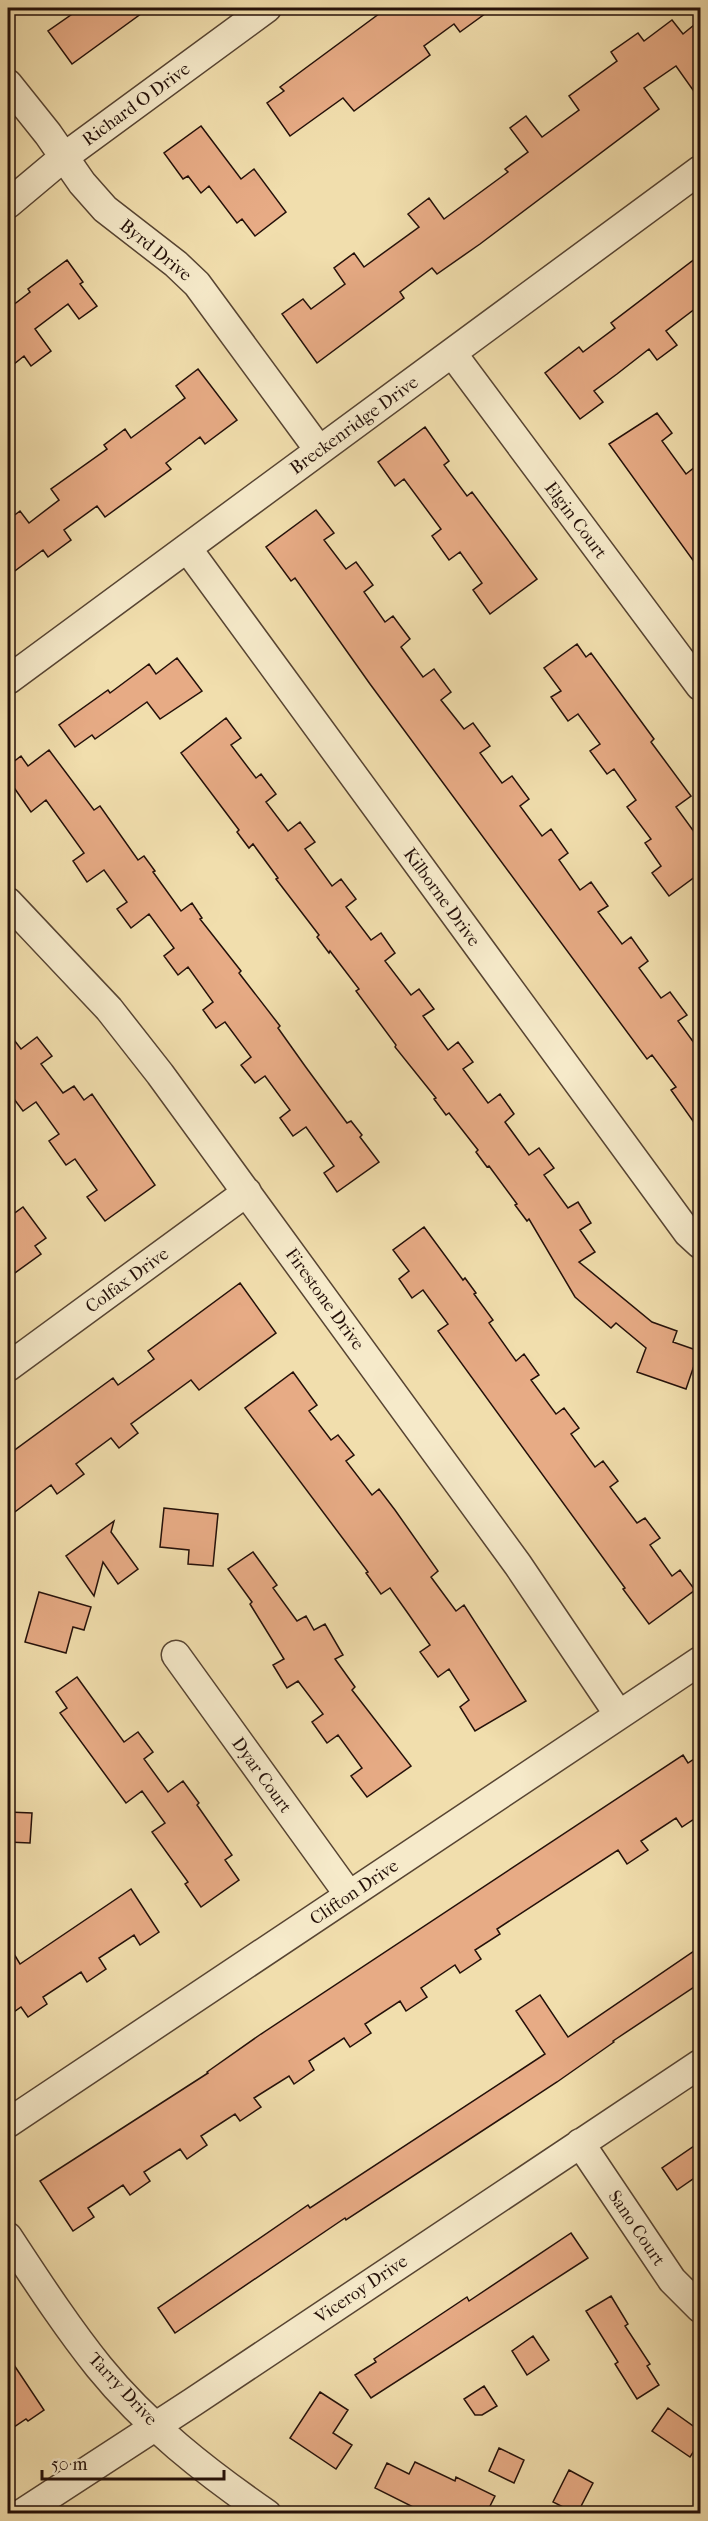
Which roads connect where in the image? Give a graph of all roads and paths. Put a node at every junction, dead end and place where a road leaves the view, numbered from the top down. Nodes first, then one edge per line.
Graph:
1 (267, 8) edge
2 (8, 84) edge
3 (64, 157) junction
4 (700, 171) edge
5 (8, 204) edge
6 (452, 353) junction
7 (320, 450) junction
8 (187, 548) junction
9 (8, 680) edge
10 (700, 686) edge
11 (8, 902) edge
12 (248, 1192) junction
13 (700, 1244) edge
14 (8, 1367) edge
15 (176, 1655) dead end
16 (700, 1661) edge
17 (619, 1715) junction
18 (349, 1895) junction
19 (700, 2064) edge
20 (8, 2123) edge
21 (580, 2143) junction
22 (8, 2237) edge
23 (700, 2308) edge
24 (155, 2425) junction
25 (21, 2514) edge
26 (267, 2514) edge

1 - 3 street, Richard O Drive
2 - 3 street, Byrd Drive
3 - 5 street, Richard O Drive
3 - 7 street, Byrd Drive
4 - 6 street, Breckenridge Drive
6 - 7 street, Breckenridge Drive
6 - 10 street, Elgin Court
7 - 8 street, Breckenridge Drive
8 - 9 street, Breckenridge Drive
8 - 13 street, Kilborne Drive
11 - 12 street, Firestone Drive
12 - 14 street, Colfax Drive
12 - 17 street, Firestone Drive
15 - 18 street, Dyar Court
16 - 17 street, Clifton Drive
17 - 18 street, Clifton Drive
18 - 20 street, Clifton Drive
19 - 21 street, Viceroy Drive
21 - 23 street, Sano Court
21 - 24 street, Viceroy Drive
22 - 24 street, Tarry Drive
24 - 25 street, Viceroy Drive
24 - 26 street, Tarry Drive

